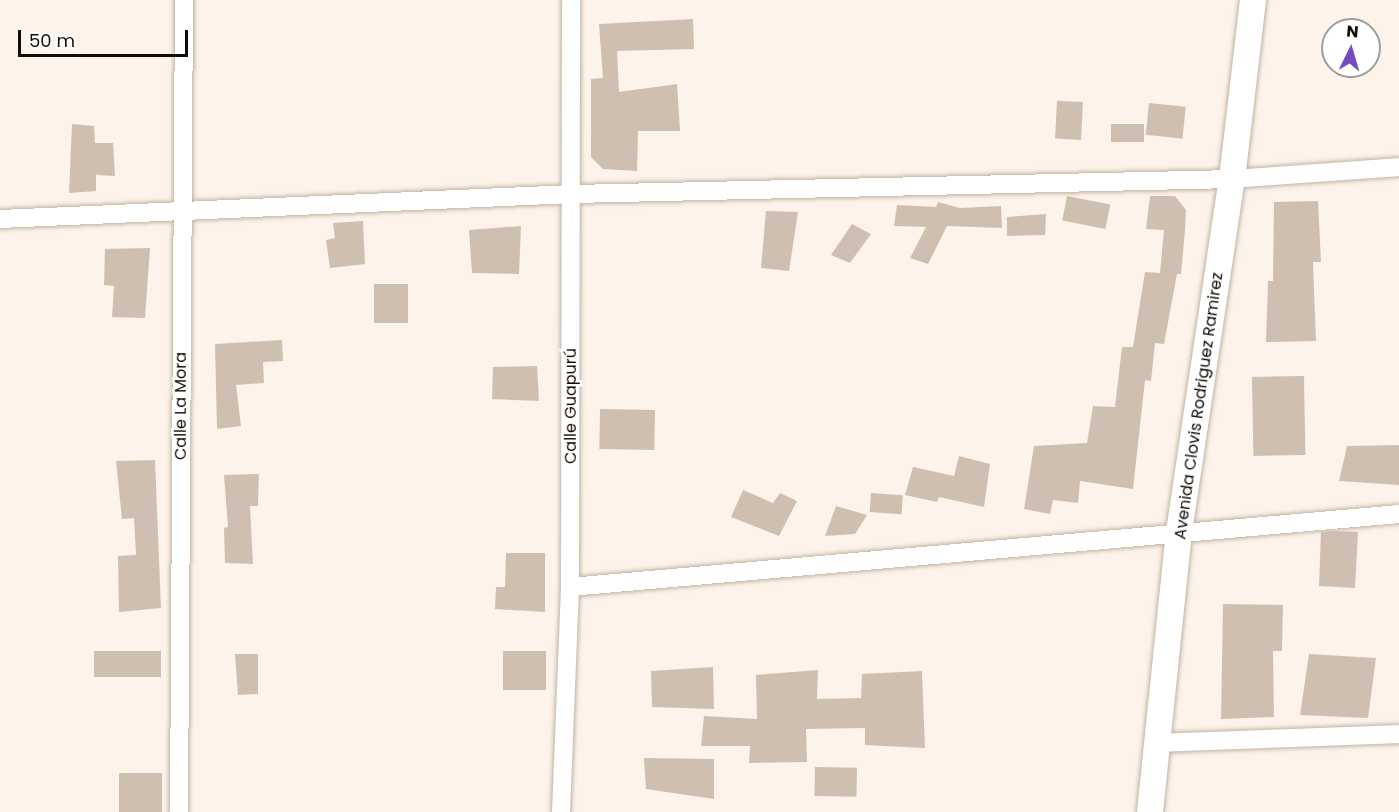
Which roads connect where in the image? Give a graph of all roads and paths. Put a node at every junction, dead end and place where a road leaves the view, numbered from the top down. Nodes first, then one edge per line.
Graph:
1 (184, 0) edge
2 (571, 0) edge
3 (1254, 0) edge
4 (1399, 167) edge
5 (1232, 179) junction
6 (573, 194) junction
7 (182, 212) junction
8 (0, 219) edge
9 (1399, 514) edge
10 (1179, 532) junction
11 (570, 587) junction
12 (1399, 734) edge
13 (1158, 743) junction
14 (178, 812) edge
15 (561, 812) edge
16 (1150, 812) edge

1 - 7 street, Calle La Mora
2 - 6 street, Calle Guapurú
3 - 5 main road, Avenida Clovis Rodriguez Ramirez
4 - 5 street
5 - 6 street
5 - 10 main road, Avenida Clovis Rodriguez Ramirez
6 - 7 street
6 - 11 street, Calle Guapurú
7 - 8 street
7 - 14 street, Calle La Mora
9 - 10 street
10 - 11 street
10 - 13 main road, Avenida Clovis Rodriguez Ramirez
11 - 15 street, Calle Guapurú
12 - 13 street
13 - 16 main road, Avenida Clovis Rodriguez Ramirez

